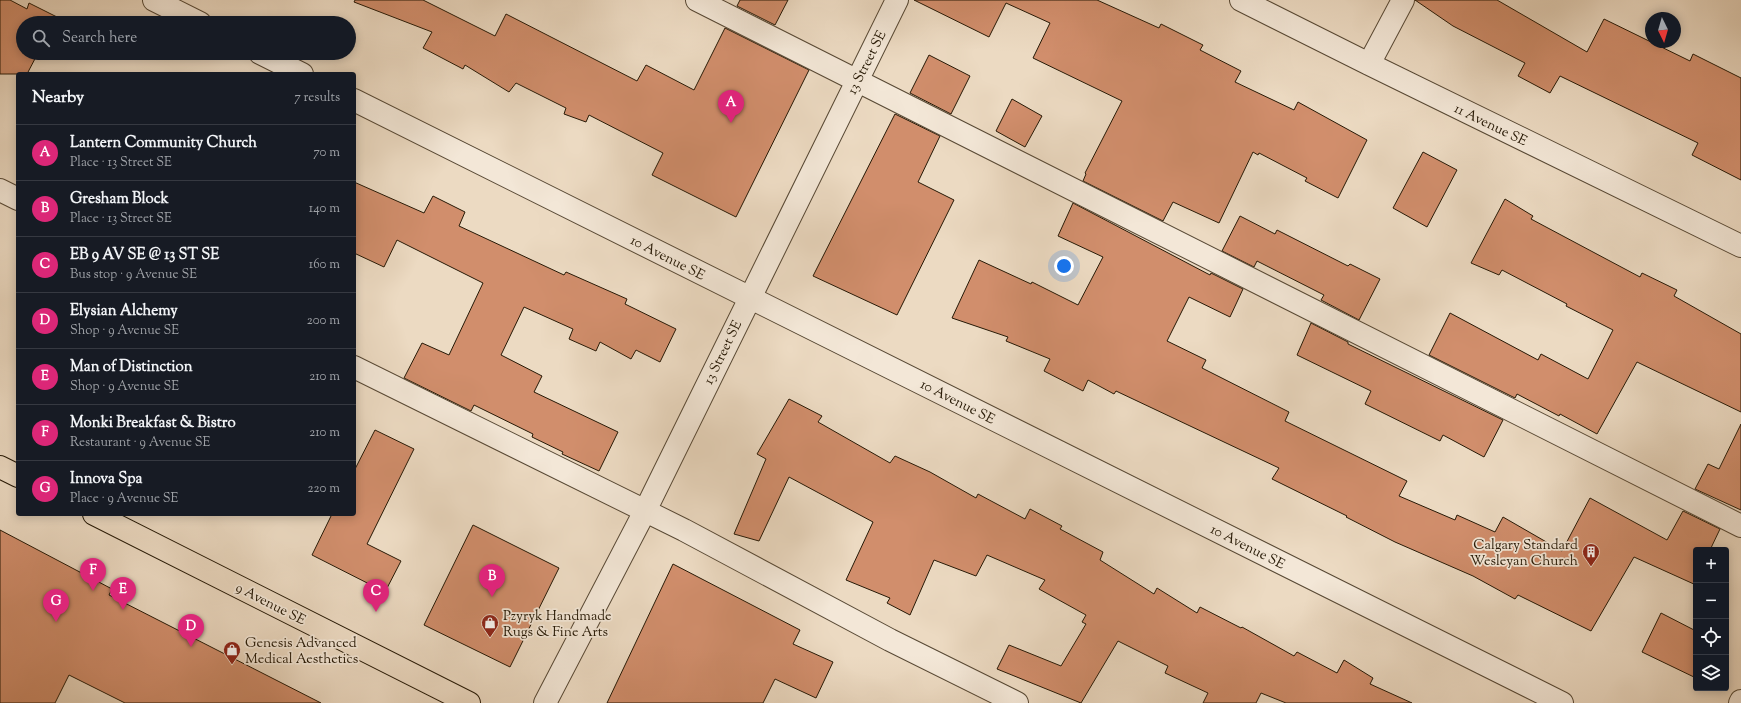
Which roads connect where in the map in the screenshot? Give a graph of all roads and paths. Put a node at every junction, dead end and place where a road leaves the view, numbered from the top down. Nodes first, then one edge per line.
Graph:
1 (154, 0) edge
2 (696, 0) edge
3 (897, 0) edge
4 (1241, 0) edge
5 (1403, 0) edge
6 (186, 16) edge
7 (274, 60) edge
8 (1369, 64) junction
9 (298, 72) edge
10 (856, 80) junction
11 (356, 101) edge
12 (0, 190) edge
13 (16, 198) edge
14 (1741, 246) edge
15 (750, 298) junction
16 (356, 367) edge
17 (0, 467) edge
18 (16, 475) edge
19 (645, 511) junction
20 (98, 516) edge
21 (1741, 526) edge
22 (469, 703) edge
23 (545, 703) edge
24 (1017, 703) edge
25 (1562, 703) edge

1 - 6 street
2 - 10 street
3 - 10 street, 13 Street SE
4 - 8 street, 11 Avenue SE
5 - 8 street
7 - 9 street
8 - 14 street, 11 Avenue SE
10 - 15 street, 13 Street SE
10 - 21 street
11 - 15 street, 10 Avenue SE
12 - 13 street
15 - 19 street, 13 Street SE
15 - 25 street, 10 Avenue SE
16 - 19 street
17 - 18 main road
19 - 23 street, 13 Street SE
19 - 24 street
20 - 22 main road, 9 Avenue SE

